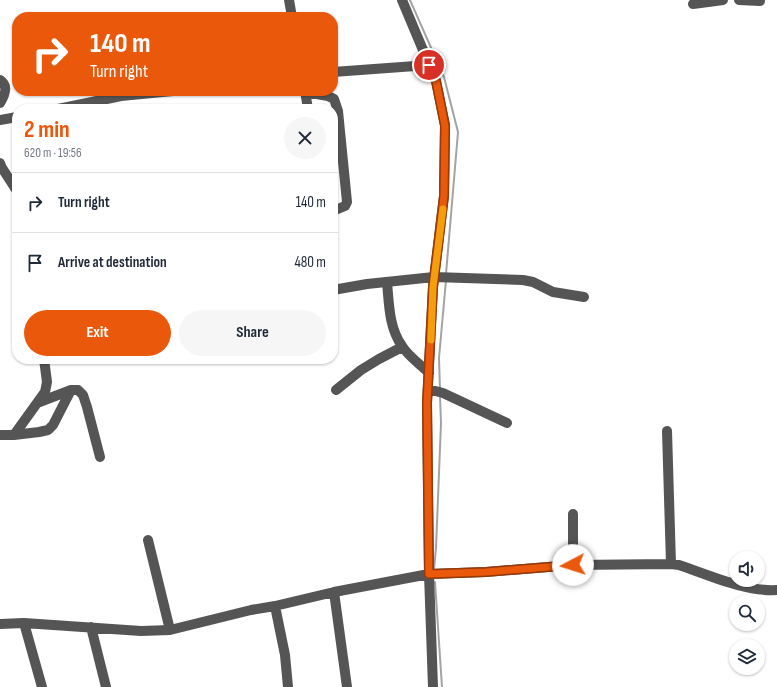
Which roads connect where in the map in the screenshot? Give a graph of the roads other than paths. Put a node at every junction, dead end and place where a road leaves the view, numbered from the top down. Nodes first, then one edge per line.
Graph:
1 (289, 0) edge
2 (402, 0) edge
3 (722, 0) edge
4 (739, 0) edge
5 (760, 1) dead end
6 (693, 4) dead end
7 (291, 12) edge
8 (429, 65) junction
9 (338, 72) edge
10 (0, 80) edge
11 (121, 96) edge
12 (328, 96) edge
13 (0, 103) edge
14 (82, 104) edge
15 (336, 104) edge
16 (338, 111) edge
17 (12, 118) edge
18 (0, 120) edge
19 (0, 163) edge
20 (12, 183) edge
21 (338, 209) edge
22 (440, 278) junction
23 (387, 282) junction
24 (338, 289) edge
25 (584, 297) dead end
26 (402, 347) junction
27 (45, 364) edge
28 (429, 373) junction
29 (430, 389) junction
30 (71, 390) junction
31 (336, 390) dead end
32 (37, 403) junction
33 (506, 423) dead end
34 (667, 431) dead end
35 (0, 435) edge
36 (14, 435) junction
37 (100, 456) dead end
38 (573, 514) dead end
39 (148, 540) dead end
40 (671, 564) junction
41 (573, 565) junction
42 (429, 574) junction
43 (777, 590) edge
44 (334, 592) junction
45 (275, 606) junction
46 (24, 623) junction
47 (0, 624) edge
48 (91, 627) junction
49 (170, 630) junction
50 (42, 687) edge
51 (106, 687) edge
52 (288, 687) edge
53 (347, 687) edge
54 (433, 687) edge

1 - 7 street
2 - 8 street
3 - 6 street
4 - 5 street
8 - 9 street
8 - 22 street
10 - 13 street
11 - 14 street
12 - 15 street
16 - 21 street
17 - 18 street
19 - 20 street
22 - 23 street
22 - 25 street
22 - 28 street
23 - 24 street
23 - 26 street
26 - 28 street
26 - 31 street
27 - 32 street
28 - 29 street
29 - 33 street
29 - 42 street
30 - 32 street
30 - 36 street
30 - 37 street
32 - 36 street
34 - 40 street
35 - 36 street
38 - 41 street
39 - 49 street
40 - 41 street
40 - 43 street
41 - 42 street
42 - 44 street
42 - 54 street
44 - 45 street
44 - 53 street
45 - 49 street
45 - 52 street
46 - 47 street
46 - 48 street
46 - 50 street
48 - 49 street
48 - 51 street

